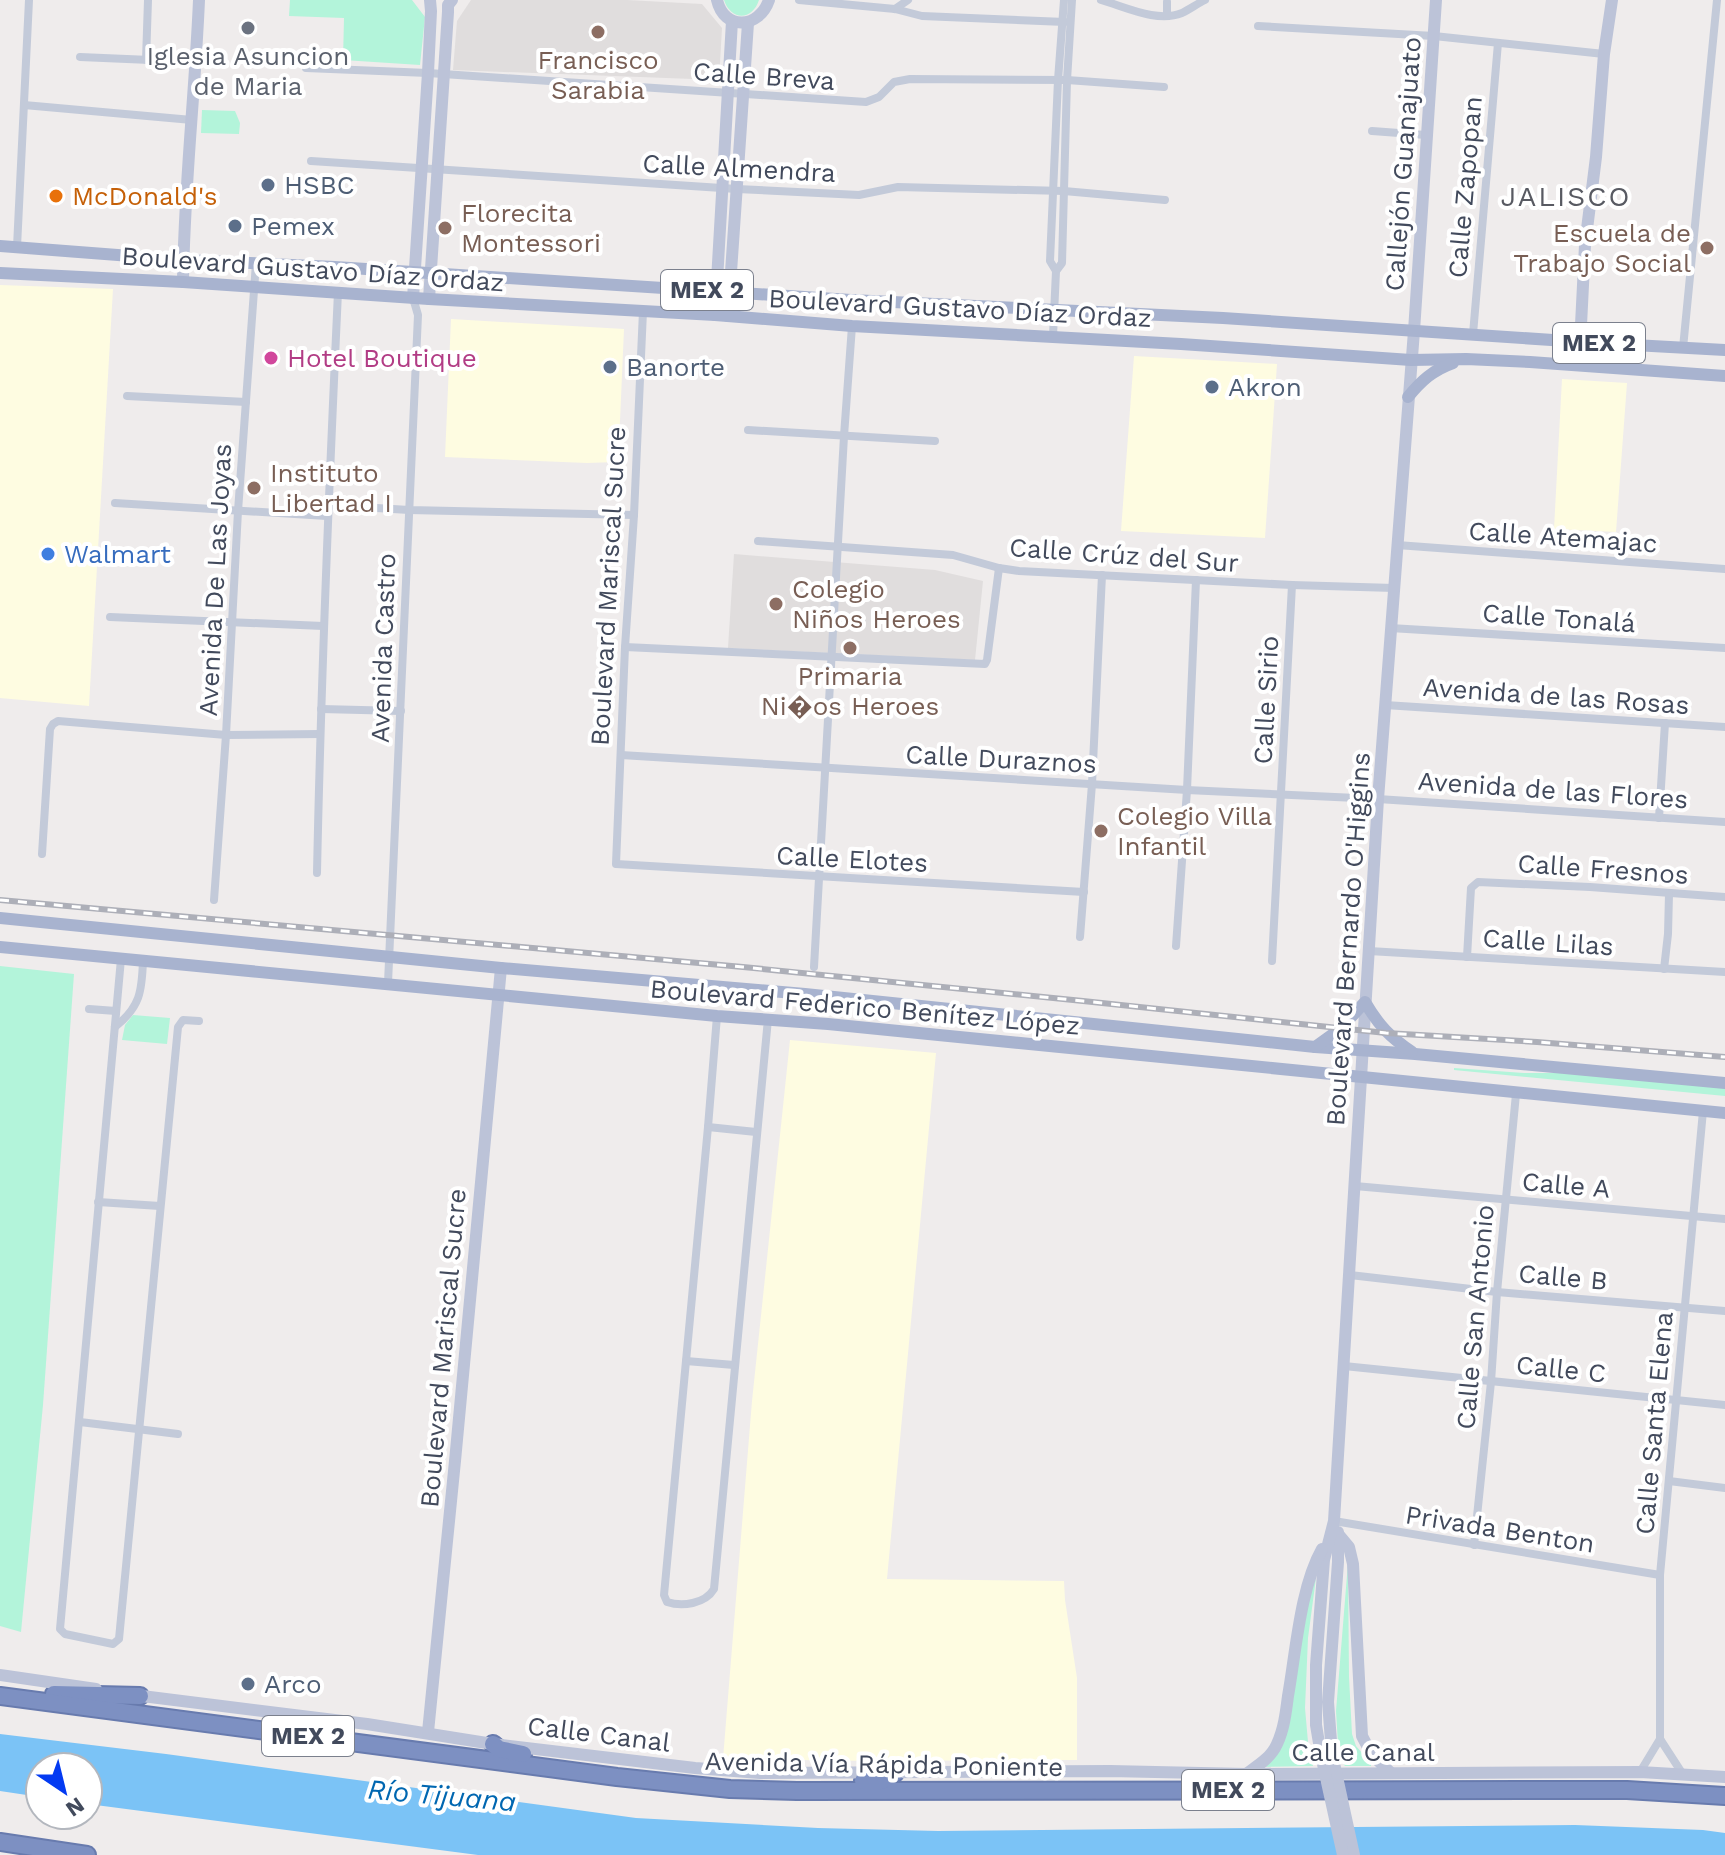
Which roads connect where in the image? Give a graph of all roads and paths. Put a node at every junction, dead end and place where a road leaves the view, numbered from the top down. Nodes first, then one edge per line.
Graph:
1 (29, 0) edge
2 (148, 0) edge
3 (199, 0) edge
4 (717, 0) edge
5 (769, 0) edge
6 (799, 0) edge
7 (908, 0) edge
8 (1064, 0) edge
9 (1072, 0) edge
10 (1101, 0) edge
11 (1205, 0) edge
12 (1436, 0) edge
13 (1612, 0) edge
14 (1717, 0) edge
15 (430, 2) edge
16 (1167, 2) dead end
17 (450, 3) edge
18 (895, 9) junction
19 (1167, 16) junction
20 (732, 21) junction
21 (1066, 22) junction
22 (748, 23) junction
23 (1258, 26) dead end
24 (1434, 36) junction
25 (1498, 43) junction
26 (1604, 54) junction
27 (80, 57) dead end
28 (146, 60) junction
29 (197, 62) junction
30 (306, 68) dead end
31 (428, 73) junction
32 (443, 75) junction
33 (1062, 80) junction
34 (1164, 87) dead end
35 (727, 94) junction
36 (742, 95) junction
37 (24, 105) junction
38 (192, 120) junction
39 (1372, 131) dead end
40 (1426, 135) junction
41 (311, 161) dead end
42 (422, 168) junction
43 (437, 170) junction
44 (722, 188) junction
45 (737, 189) junction
46 (1052, 191) junction
47 (1064, 191) junction
48 (1165, 200) dead end
49 (0, 246) edge
50 (17, 247) junction
51 (183, 260) junction
52 (256, 263) junction
53 (1056, 271) junction
54 (0, 273) edge
55 (414, 273) junction
56 (430, 274) junction
57 (183, 282) junction
58 (254, 288) junction
59 (723, 291) junction
60 (338, 292) junction
61 (413, 298) junction
62 (429, 299) junction
63 (1054, 310) junction
64 (643, 311) junction
65 (418, 315) junction
66 (722, 315) junction
67 (852, 326) junction
68 (1414, 331) junction
69 (1473, 334) junction
70 (1053, 336) junction
71 (1579, 340) junction
72 (1683, 348) junction
73 (1725, 350) edge
74 (1466, 359) junction
75 (1411, 360) junction
76 (1579, 365) junction
77 (1725, 376) edge
78 (127, 396) dead end
79 (1408, 397) junction
80 (246, 402) junction
81 (748, 430) dead end
82 (844, 436) junction
83 (935, 441) dead end
84 (115, 503) dead end
85 (328, 505) junction
86 (409, 510) junction
87 (238, 511) junction
88 (634, 515) junction
89 (327, 516) junction
90 (758, 541) dead end
91 (1397, 545) junction
92 (839, 546) junction
93 (999, 568) junction
94 (1725, 569) edge
95 (1102, 575) junction
96 (1196, 580) junction
97 (1292, 585) junction
98 (1394, 588) junction
99 (110, 617) dead end
100 (233, 624) junction
101 (323, 626) junction
102 (1390, 628) junction
103 (625, 647) junction
104 (1725, 648) edge
105 (832, 657) junction
106 (1385, 705) junction
107 (321, 709) junction
108 (401, 711) junction
109 (1665, 723) junction
110 (1725, 727) edge
111 (320, 734) junction
112 (226, 735) junction
113 (621, 755) junction
114 (826, 769) junction
115 (1092, 784) junction
116 (1187, 790) junction
117 (1280, 795) junction
118 (1378, 799) junction
119 (1659, 818) junction
120 (1725, 822) edge
121 (42, 854) dead end
122 (616, 864) joint
123 (317, 873) dead end
124 (820, 877) junction
125 (1084, 892) junction
126 (1669, 894) junction
127 (1725, 897) edge
128 (214, 900) dead end
129 (0, 918) edge
130 (1080, 937) dead end
131 (1176, 946) dead end
132 (0, 947) edge
133 (1369, 951) junction
134 (389, 956) junction
135 (1467, 957) junction
136 (121, 959) junction
137 (143, 960) junction
138 (1272, 961) dead end
139 (814, 967) dead end
140 (501, 968) junction
141 (1664, 969) junction
142 (1725, 972) edge
143 (388, 983) junction
144 (498, 995) junction
145 (1365, 1002) junction
146 (89, 1009) dead end
147 (116, 1011) junction
148 (717, 1016) junction
149 (768, 1019) junction
150 (199, 1021) dead end
151 (115, 1027) junction
152 (1315, 1047) junction
153 (1362, 1050) junction
154 (1415, 1054) junction
155 (1361, 1077) junction
156 (1725, 1083) edge
157 (1516, 1094) junction
158 (1703, 1111) junction
159 (1725, 1113) edge
160 (708, 1127) junction
161 (756, 1132) junction
162 (1355, 1186) junction
163 (1505, 1200) junction
164 (98, 1202) junction
165 (160, 1206) junction
166 (1693, 1217) junction
167 (1725, 1219) edge
168 (1350, 1275) junction
169 (1497, 1292) junction
170 (1685, 1307) junction
171 (1725, 1311) edge
172 (686, 1361) junction
173 (734, 1365) junction
174 (1344, 1366) junction
175 (1491, 1382) junction
176 (1676, 1401) junction
177 (1725, 1405) edge
178 (80, 1422) junction
179 (139, 1430) junction
180 (178, 1434) dead end
181 (1669, 1481) junction
182 (1725, 1488) edge
183 (1334, 1521) junction
184 (1334, 1536) junction
185 (1474, 1545) junction
186 (1660, 1575) junction
187 (0, 1675) edge
188 (0, 1694) edge
189 (140, 1696) junction
190 (428, 1732) junction
191 (1660, 1739) junction
192 (493, 1744) junction
193 (1327, 1754) junction
194 (1640, 1772) junction
195 (895, 1773) junction
196 (1391, 1773) junction
197 (1682, 1773) junction
198 (1246, 1774) junction
199 (617, 1777) junction
200 (1725, 1777) edge
201 (730, 1789) junction
202 (1725, 1796) edge
203 (0, 1842) edge
204 (87, 1855) edge
205 (1343, 1855) edge
206 (1354, 1855) edge

1 - 37 street
2 - 28 street
3 - 29 main road
4 - 20 main road
5 - 22 main road
6 - 18 street
7 - 18 street
8 - 21 street
9 - 21 street
10 - 19 street
11 - 19 street
12 - 24 main road, Callejón Guanajuato
13 - 26 main road
14 - 72 street
15 - 17 main road
15 - 31 main road
16 - 19 street
17 - 32 main road
18 - 21 street
20 - 22 main road
20 - 35 main road
21 - 33 street
22 - 36 main road
23 - 24 street
24 - 25 street
24 - 40 main road, Callejón Guanajuato
25 - 26 street
25 - 69 street, Calle Zapopan
26 - 71 main road
27 - 28 street
28 - 29 street
29 - 38 main road
30 - 31 street, Calle Breva
31 - 32 street, Calle Breva
31 - 42 main road
32 - 35 street, Calle Breva
32 - 43 main road
33 - 34 street, Calle Breva
33 - 36 street, Calle Breva
33 - 46 street
33 - 47 street
35 - 36 street, Calle Breva
35 - 44 main road
36 - 45 main road
37 - 38 street
37 - 50 street
38 - 51 main road
39 - 40 street
40 - 68 main road, Callejón Guanajuato
41 - 42 street, Calle Almendra
42 - 43 street, Calle Almendra
42 - 55 main road
43 - 44 street, Calle Almendra
43 - 56 main road
44 - 45 street, Calle Almendra
44 - 59 main road
45 - 46 street, Calle Almendra
45 - 59 main road
46 - 47 street, Calle Almendra
46 - 53 street
47 - 48 street, Calle Almendra
47 - 53 street
49 - 50 main road, Boulevard Gustavo Díaz Ordaz / MEX 2
50 - 51 main road, Boulevard Gustavo Díaz Ordaz / MEX 2
51 - 52 main road, Boulevard Gustavo Díaz Ordaz / MEX 2
51 - 57 main road
52 - 55 main road, Boulevard Gustavo Díaz Ordaz / MEX 2
52 - 58 street, Avenida De Las Joyas
53 - 63 street
54 - 57 main road, Boulevard Gustavo Díaz Ordaz / MEX 2
55 - 56 main road, Boulevard Gustavo Díaz Ordaz / MEX 2
55 - 61 main road
56 - 59 main road, Boulevard Gustavo Díaz Ordaz / MEX 2
56 - 62 main road
57 - 58 main road, Boulevard Gustavo Díaz Ordaz / MEX 2
58 - 60 main road, Boulevard Gustavo Díaz Ordaz / MEX 2
58 - 80 street, Avenida De Las Joyas
59 - 63 main road, Boulevard Gustavo Díaz Ordaz / MEX 2
59 - 66 main road
60 - 61 main road, Boulevard Gustavo Díaz Ordaz / MEX 2
60 - 85 street
61 - 62 main road, Boulevard Gustavo Díaz Ordaz / MEX 2
61 - 65 street, Avenida Castro
62 - 64 main road, Boulevard Gustavo Díaz Ordaz / MEX 2
62 - 65 street
63 - 68 main road, Boulevard Gustavo Díaz Ordaz / MEX 2
63 - 70 street
64 - 66 main road, Boulevard Gustavo Díaz Ordaz / MEX 2
64 - 88 street, Boulevard Mariscal Sucre
65 - 86 street, Avenida Castro
66 - 67 main road, Boulevard Gustavo Díaz Ordaz / MEX 2
67 - 70 main road, Boulevard Gustavo Díaz Ordaz / MEX 2
67 - 82 street
68 - 69 main road, Boulevard Gustavo Díaz Ordaz / MEX 2
68 - 75 main road, Callejón Guanajuato
69 - 71 main road, Boulevard Gustavo Díaz Ordaz / MEX 2
70 - 75 main road, Boulevard Gustavo Díaz Ordaz / MEX 2
71 - 72 main road, Boulevard Gustavo Díaz Ordaz / MEX 2
71 - 76 main road
72 - 73 main road, Boulevard Gustavo Díaz Ordaz / MEX 2
74 - 75 main road, Boulevard Gustavo Díaz Ordaz / MEX 2
74 - 76 main road, Boulevard Gustavo Díaz Ordaz / MEX 2
74 - 79 main road
75 - 79 main road, Boulevard Bernardo O'Higgins
76 - 77 main road, Boulevard Gustavo Díaz Ordaz / MEX 2
78 - 80 street
79 - 91 main road, Boulevard Bernardo O'Higgins
80 - 87 street, Avenida De Las Joyas
81 - 82 street
82 - 83 street
82 - 92 street
84 - 87 street
85 - 86 street
85 - 89 street
86 - 88 street
86 - 108 street, Avenida Castro
87 - 89 street
87 - 100 street, Avenida De Las Joyas
88 - 103 street, Boulevard Mariscal Sucre
89 - 101 street
90 - 92 street, Calle Crúz del Sur
91 - 94 street, Calle Atemajac
91 - 98 main road, Boulevard Bernardo O'Higgins
92 - 93 street, Calle Crúz del Sur
92 - 105 street
93 - 95 street, Calle Crúz del Sur
93 - 105 street
95 - 96 street, Calle Crúz del Sur
95 - 115 street
96 - 97 street, Calle Crúz del Sur
96 - 116 street
97 - 98 street, Calle Crúz del Sur
97 - 117 street, Calle Sirio
98 - 102 main road, Boulevard Bernardo O'Higgins
99 - 100 street
100 - 101 street
100 - 112 street, Avenida De Las Joyas
101 - 107 street
102 - 104 street, Calle Tonalá
102 - 106 main road, Boulevard Bernardo O'Higgins
103 - 105 street
103 - 113 street, Boulevard Mariscal Sucre
105 - 114 street
106 - 109 street, Avenida de las Rosas
106 - 118 main road, Boulevard Bernardo O'Higgins
107 - 108 street
107 - 111 street
108 - 134 street, Avenida Castro
109 - 110 street, Avenida de las Rosas
109 - 119 street
111 - 112 street
111 - 123 street
112 - 121 street
112 - 128 street, Avenida De Las Joyas
113 - 114 street, Calle Duraznos
113 - 122 street, Boulevard Mariscal Sucre
114 - 115 street, Calle Duraznos
114 - 124 street
115 - 116 street, Calle Duraznos
115 - 125 street
116 - 117 street, Calle Duraznos
116 - 131 street
117 - 118 street, Calle Duraznos
117 - 138 street, Calle Sirio
118 - 119 street, Avenida de las Flores
118 - 133 main road, Boulevard Bernardo O'Higgins
119 - 120 street, Avenida de las Flores
122 - 124 street, Calle Elotes
124 - 125 street, Calle Elotes
124 - 139 street
125 - 130 street
126 - 127 street, Calle Fresnos
126 - 135 street, Calle Fresnos
126 - 141 street
129 - 134 main road, Boulevard Federico Benítez López
132 - 136 main road, Boulevard Federico Benítez López
133 - 135 street, Calle Lilas
133 - 145 main road, Boulevard Bernardo O'Higgins
134 - 140 main road, Boulevard Federico Benítez López
134 - 143 street, Avenida Castro
135 - 141 street, Calle Lilas
136 - 137 main road, Boulevard Federico Benítez López
136 - 147 street
137 - 143 main road, Boulevard Federico Benítez López
137 - 151 street
140 - 144 main road, Boulevard Mariscal Sucre
140 - 152 main road, Boulevard Federico Benítez López
141 - 142 street, Calle Lilas
143 - 144 main road, Boulevard Federico Benítez López
144 - 148 main road, Boulevard Federico Benítez López
144 - 190 main road, Boulevard Mariscal Sucre
145 - 152 main road
145 - 153 main road, Boulevard Bernardo O'Higgins
145 - 154 main road
146 - 147 street
147 - 151 street
148 - 149 main road, Boulevard Federico Benítez López
148 - 160 street
149 - 155 main road, Boulevard Federico Benítez López
149 - 161 street
150 - 165 street
151 - 164 street
152 - 153 main road, Boulevard Federico Benítez López
153 - 154 main road, Boulevard Federico Benítez López
153 - 155 main road, Boulevard Bernardo O'Higgins
154 - 156 main road, Boulevard Federico Benítez López
155 - 157 main road, Boulevard Federico Benítez López
155 - 162 main road, Boulevard Bernardo O'Higgins
157 - 158 main road, Boulevard Federico Benítez López
157 - 163 street, Calle San Antonio
158 - 159 main road, Boulevard Federico Benítez López
158 - 166 street, Calle Santa Elena
160 - 161 street
160 - 172 street
161 - 173 street
162 - 163 street, Calle A
162 - 168 main road, Boulevard Bernardo O'Higgins
163 - 166 street, Calle A
163 - 169 street, Calle San Antonio
164 - 165 street
164 - 178 street
165 - 179 street
166 - 167 street, Calle A
166 - 170 street, Calle Santa Elena
168 - 169 street, Calle B
168 - 174 main road, Boulevard Bernardo O'Higgins
169 - 170 street, Calle B
169 - 175 street, Calle San Antonio
170 - 171 street, Calle B
170 - 176 street, Calle Santa Elena
172 - 173 street
172 - 173 street
174 - 175 street, Calle C
174 - 183 main road, Boulevard Bernardo O'Higgins
175 - 176 street, Calle C
175 - 185 street, Calle San Antonio
176 - 177 street, Calle C
176 - 181 street, Calle Santa Elena
178 - 179 street
178 - 179 street
179 - 180 street
181 - 182 street
181 - 186 street, Calle Santa Elena
183 - 184 main road, Boulevard Bernardo O'Higgins
183 - 185 street, Privada Benton
184 - 193 main road, Boulevard Bernardo O'Higgins
184 - 196 main road
184 - 198 main road
185 - 186 street, Privada Benton
186 - 191 street, Calle Santa Elena
187 - 189 main road, Calle Canal
188 - 189 highway
188 - 199 highway, Avenida Vía Rápida Poniente / MEX 2
189 - 190 main road, Calle Canal
190 - 192 main road, Calle Canal
191 - 194 street
191 - 197 street
192 - 195 main road, Calle Canal
192 - 199 highway
193 - 205 main road, Boulevard Bernardo O'Higgins, bridge
193 - 206 main road, Boulevard Bernardo O'Higgins, bridge
194 - 196 main road, Calle Canal
194 - 197 main road, Calle Canal
195 - 198 main road, Calle Canal
195 - 201 highway
196 - 198 main road, Calle Canal
197 - 200 main road, Calle Canal
199 - 201 highway, Avenida Vía Rápida Poniente / MEX 2
201 - 202 highway, Avenida Vía Rápida Poniente / MEX 2
203 - 204 highway

